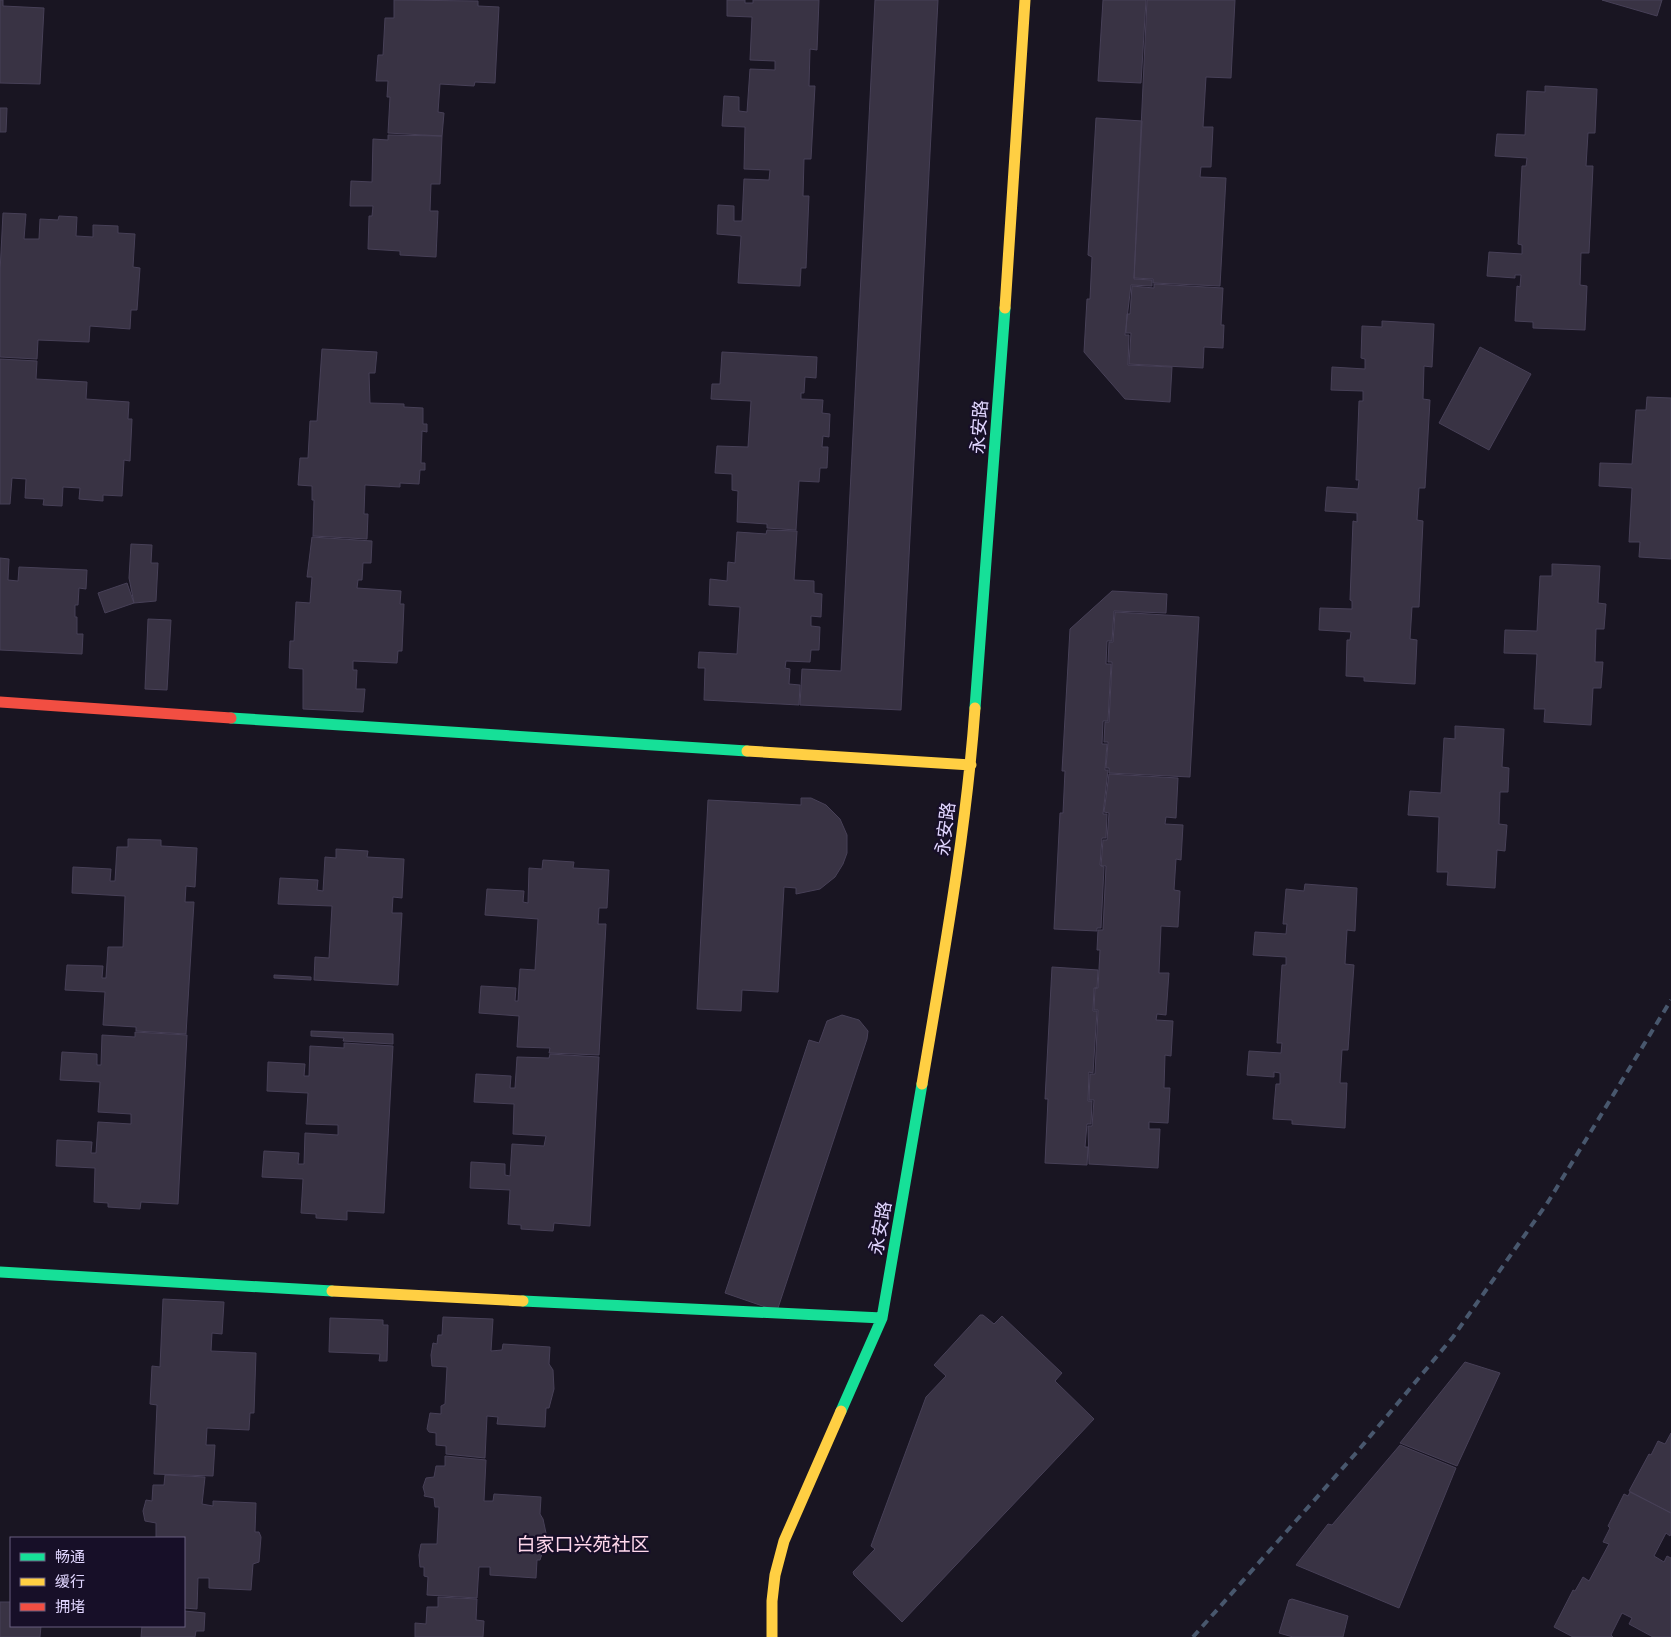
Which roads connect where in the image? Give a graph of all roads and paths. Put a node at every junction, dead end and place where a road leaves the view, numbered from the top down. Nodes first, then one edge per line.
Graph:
1 (1025, 0) edge
2 (0, 702) edge
3 (971, 765) junction
4 (0, 1272) edge
5 (882, 1318) junction
6 (772, 1637) edge

1 - 3 street, 永安路
2 - 3 street
3 - 5 street, 永安路
4 - 5 street
5 - 6 street, 永安路

